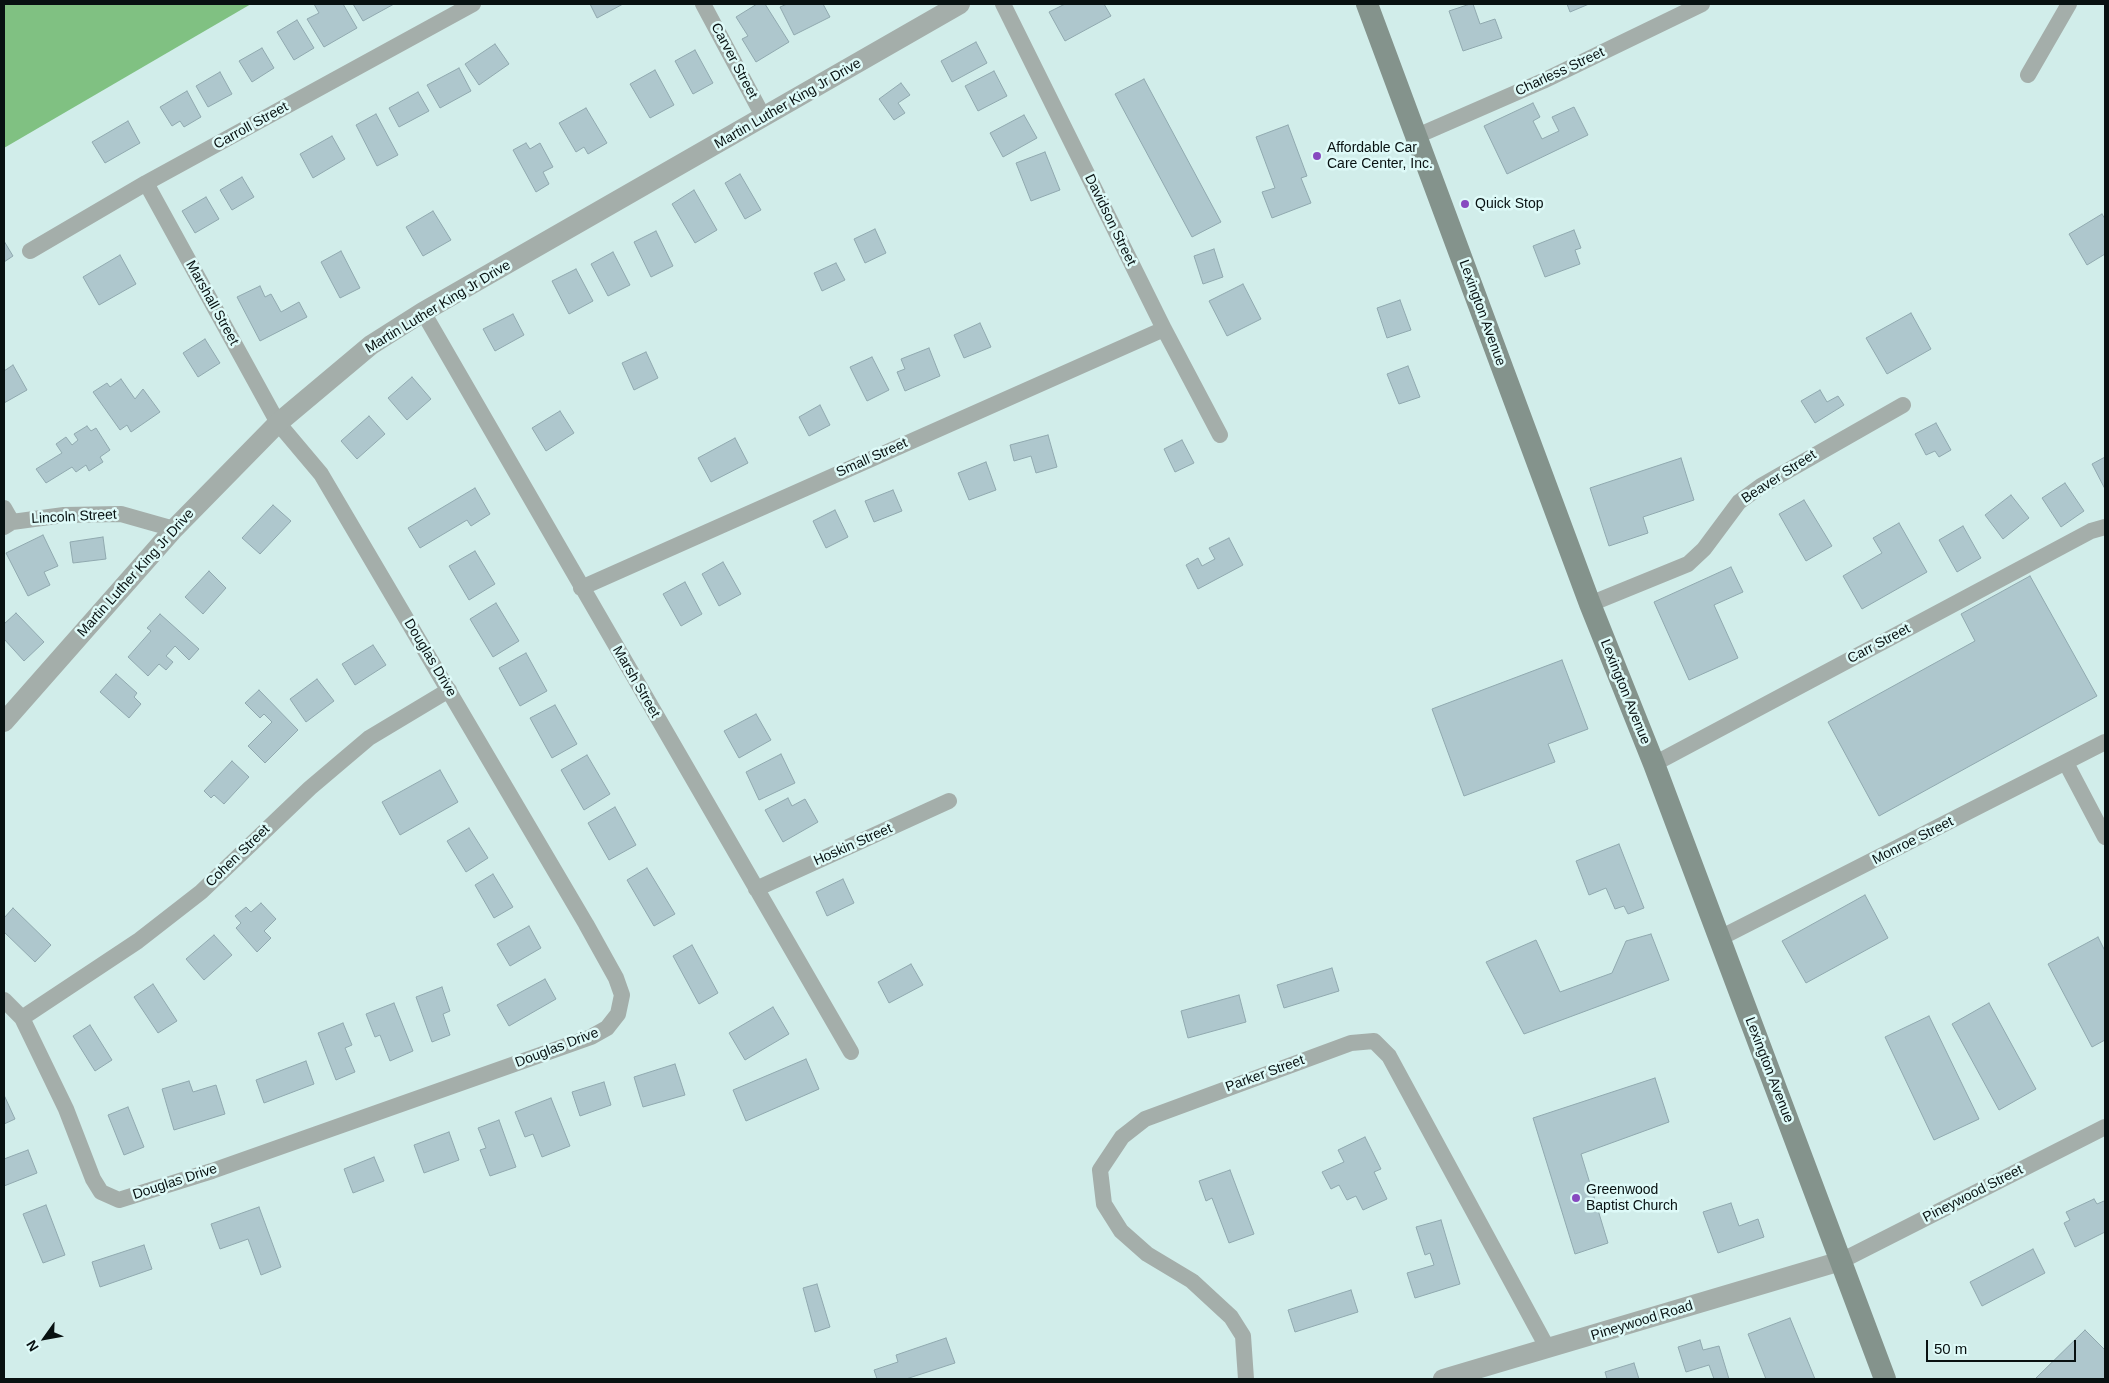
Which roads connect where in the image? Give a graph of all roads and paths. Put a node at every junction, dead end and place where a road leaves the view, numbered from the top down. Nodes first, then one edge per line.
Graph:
1 (473, 4) edge
2 (703, 4) edge
3 (960, 4) edge
4 (1003, 4) edge
5 (1368, 4) edge
6 (1702, 4) edge
7 (2068, 4) edge
8 (2028, 75) dead end
9 (764, 118) junction
10 (1417, 136) junction
11 (146, 183) junction
12 (30, 251) dead end
13 (423, 312) junction
14 (1164, 329) junction
15 (1903, 405) dead end
16 (278, 423) junction
17 (1220, 435) dead end
18 (6, 519) edge
19 (2105, 527) edge
20 (174, 529) junction
21 (581, 588) junction
22 (1590, 604) junction
23 (449, 690) junction
24 (4, 722) edge
25 (2105, 742) edge
26 (2066, 763) junction
27 (1654, 764) junction
28 (949, 801) dead end
29 (2105, 837) edge
30 (756, 889) junction
31 (1720, 938) junction
32 (4, 1000) edge
33 (22, 1018) junction
34 (851, 1052) dead end
35 (2105, 1127) edge
36 (1841, 1261) junction
37 (1548, 1349) junction
38 (1246, 1379) edge
39 (1447, 1379) edge
40 (1885, 1379) edge

1 - 11 street, Carroll Street
2 - 9 street, Carver Street
3 - 9 street, Martin Luther King Jr Drive
4 - 14 street, Davidson Street
5 - 10 main road, Lexington Avenue
6 - 10 street, Charless Street
7 - 8 street
9 - 13 street, Martin Luther King Jr Drive
10 - 22 main road, Lexington Avenue
11 - 12 street, Carroll Street
11 - 16 street, Marshall Street
13 - 16 street, Martin Luther King Jr Drive
13 - 21 street, Marsh Street
14 - 17 street, Davidson Street
14 - 21 street, Small Street
15 - 22 street, Beaver Street
16 - 20 street, Martin Luther King Jr Drive
16 - 23 street, Douglas Drive
18 - 20 street, Lincoln Street
19 - 27 street, Carr Street
20 - 24 street, Martin Luther King Jr Drive
21 - 30 street, Marsh Street
22 - 27 main road, Lexington Avenue
23 - 33 street, Cohen Street
23 - 33 street, Douglas Drive
25 - 26 street, Monroe Street
26 - 29 street
26 - 31 street, Monroe Street
27 - 31 main road, Lexington Avenue
28 - 30 street, Hoskin Street
30 - 34 street, Marsh Street
31 - 36 main road, Lexington Avenue
32 - 33 street, Douglas Drive
35 - 36 street, Pineywood Street
36 - 37 street, Pineywood Road
36 - 40 main road, Lexington Avenue
37 - 38 street, Parker Street
37 - 39 street, Pineywood Road

